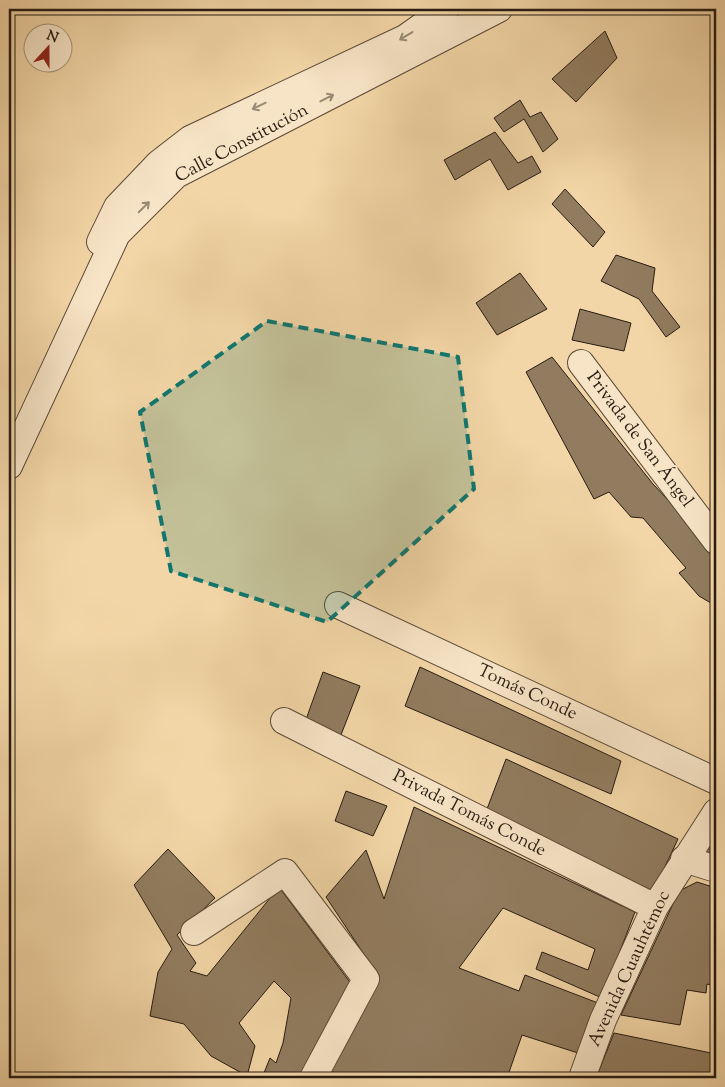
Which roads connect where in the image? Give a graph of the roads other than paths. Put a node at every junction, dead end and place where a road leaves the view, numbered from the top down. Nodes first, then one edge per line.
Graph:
1 (446, 9) edge
2 (500, 9) edge
3 (581, 363) dead end
4 (9, 427) edge
5 (9, 466) edge
6 (716, 541) edge
7 (338, 605) dead end
8 (284, 721) dead end
9 (716, 781) edge
10 (716, 812) edge
11 (684, 859) junction
12 (716, 869) edge
13 (655, 907) junction
14 (194, 932) dead end
15 (312, 1078) edge
16 (582, 1078) edge

1 -> 4 street, Calle Constitución
5 -> 2 street, Calle Constitución
3 - 6 street, Privada de San Ángel
7 - 9 street, Tomás Conde
8 - 13 street, Privada Tomás Conde
10 - 11 street, Avenida Cuauhtémoc
11 - 12 street
11 - 13 street, Avenida Cuauhtémoc
13 - 16 street, Avenida Cuauhtémoc
14 - 15 street

